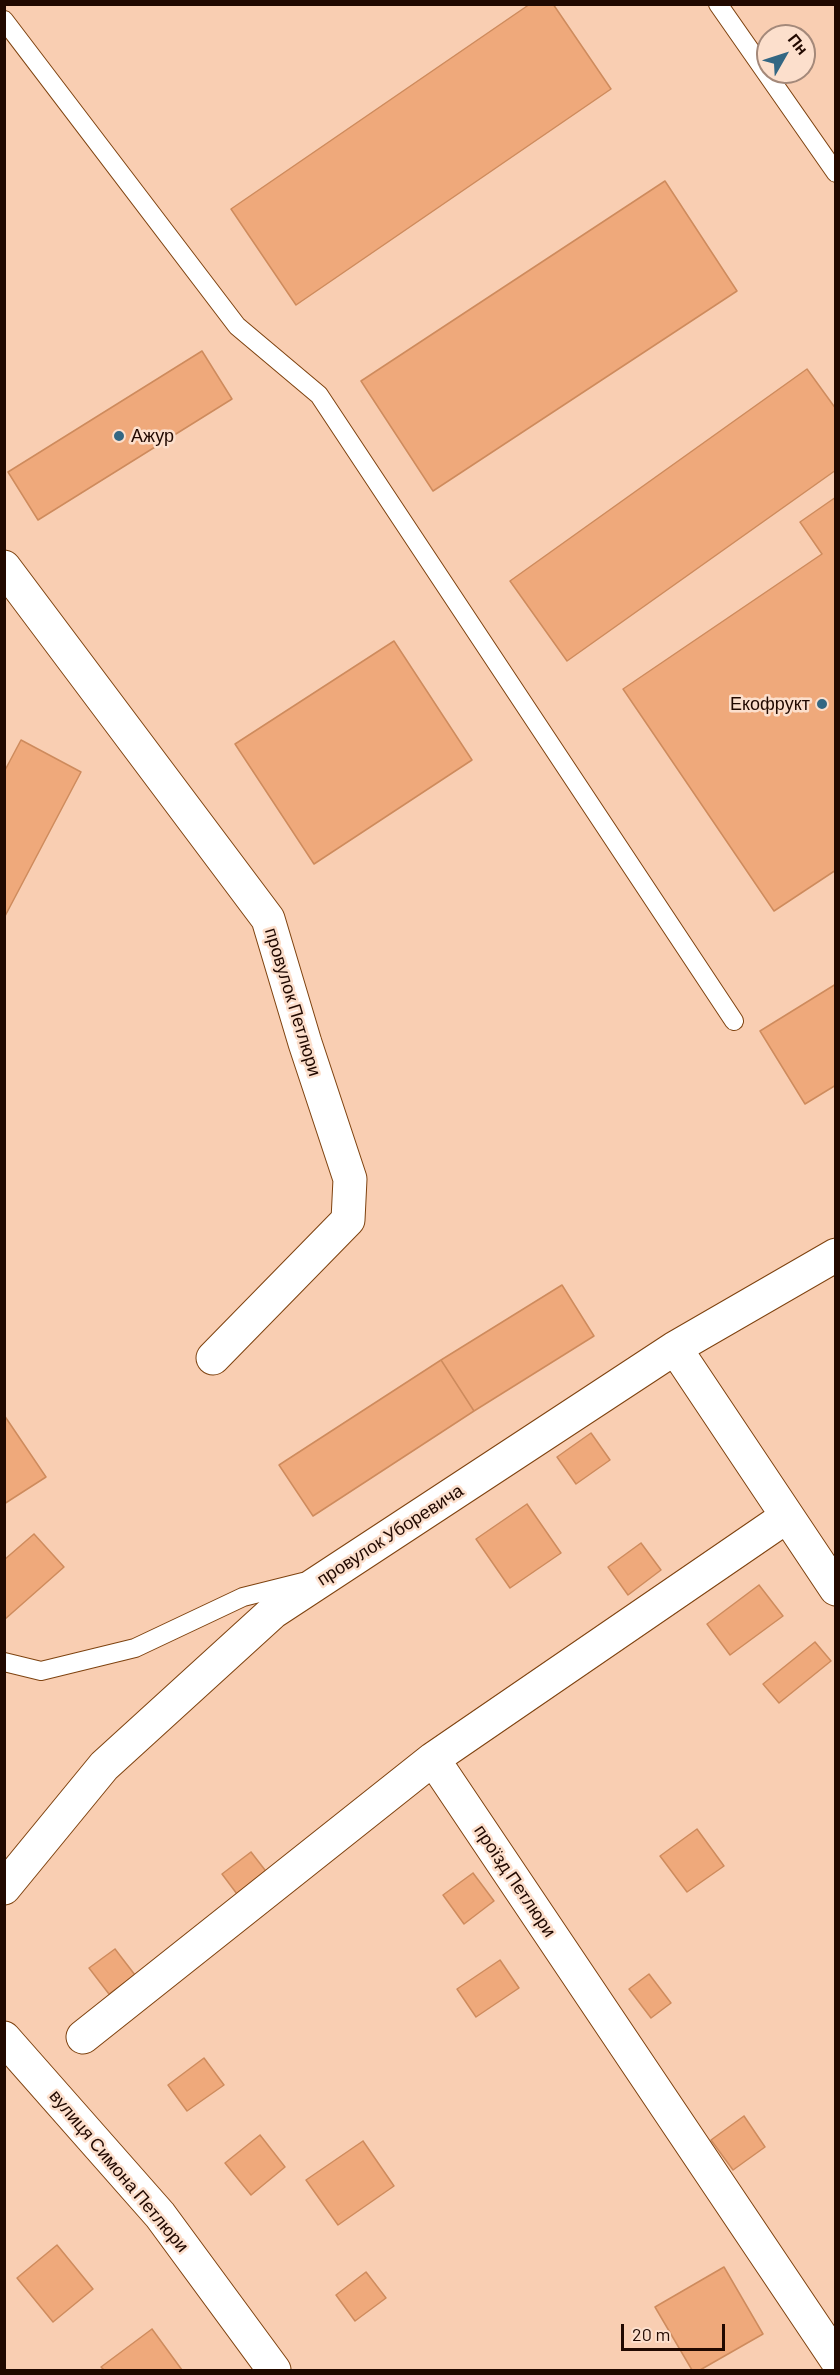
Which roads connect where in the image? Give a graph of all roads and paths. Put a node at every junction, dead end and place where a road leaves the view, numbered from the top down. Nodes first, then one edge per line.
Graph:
1 (718, 4) edge
2 (4, 20) edge
3 (836, 173) edge
4 (4, 567) edge
5 (734, 1021) dead end
6 (836, 1255) edge
7 (675, 1348) junction
8 (213, 1358) dead end
9 (786, 1517) junction
10 (328, 1575) junction
11 (836, 1589) edge
12 (4, 1662) edge
13 (433, 1759) junction
14 (4, 1888) edge
15 (83, 2037) dead end
16 (14, 2050) edge
17 (836, 2359) edge
18 (274, 2370) edge

1 - 3 lane
2 - 5 lane
4 - 8 street, провулок Петлюри
6 - 7 street, провулок Уборевича
7 - 9 street
7 - 10 street, провулок Уборевича
9 - 11 street
9 - 13 street
10 - 12 lane
10 - 14 street, провулок Уборевича
13 - 15 street
13 - 17 street, проїзд Петлюри
16 - 18 street, вулиця Симона Петлюри

